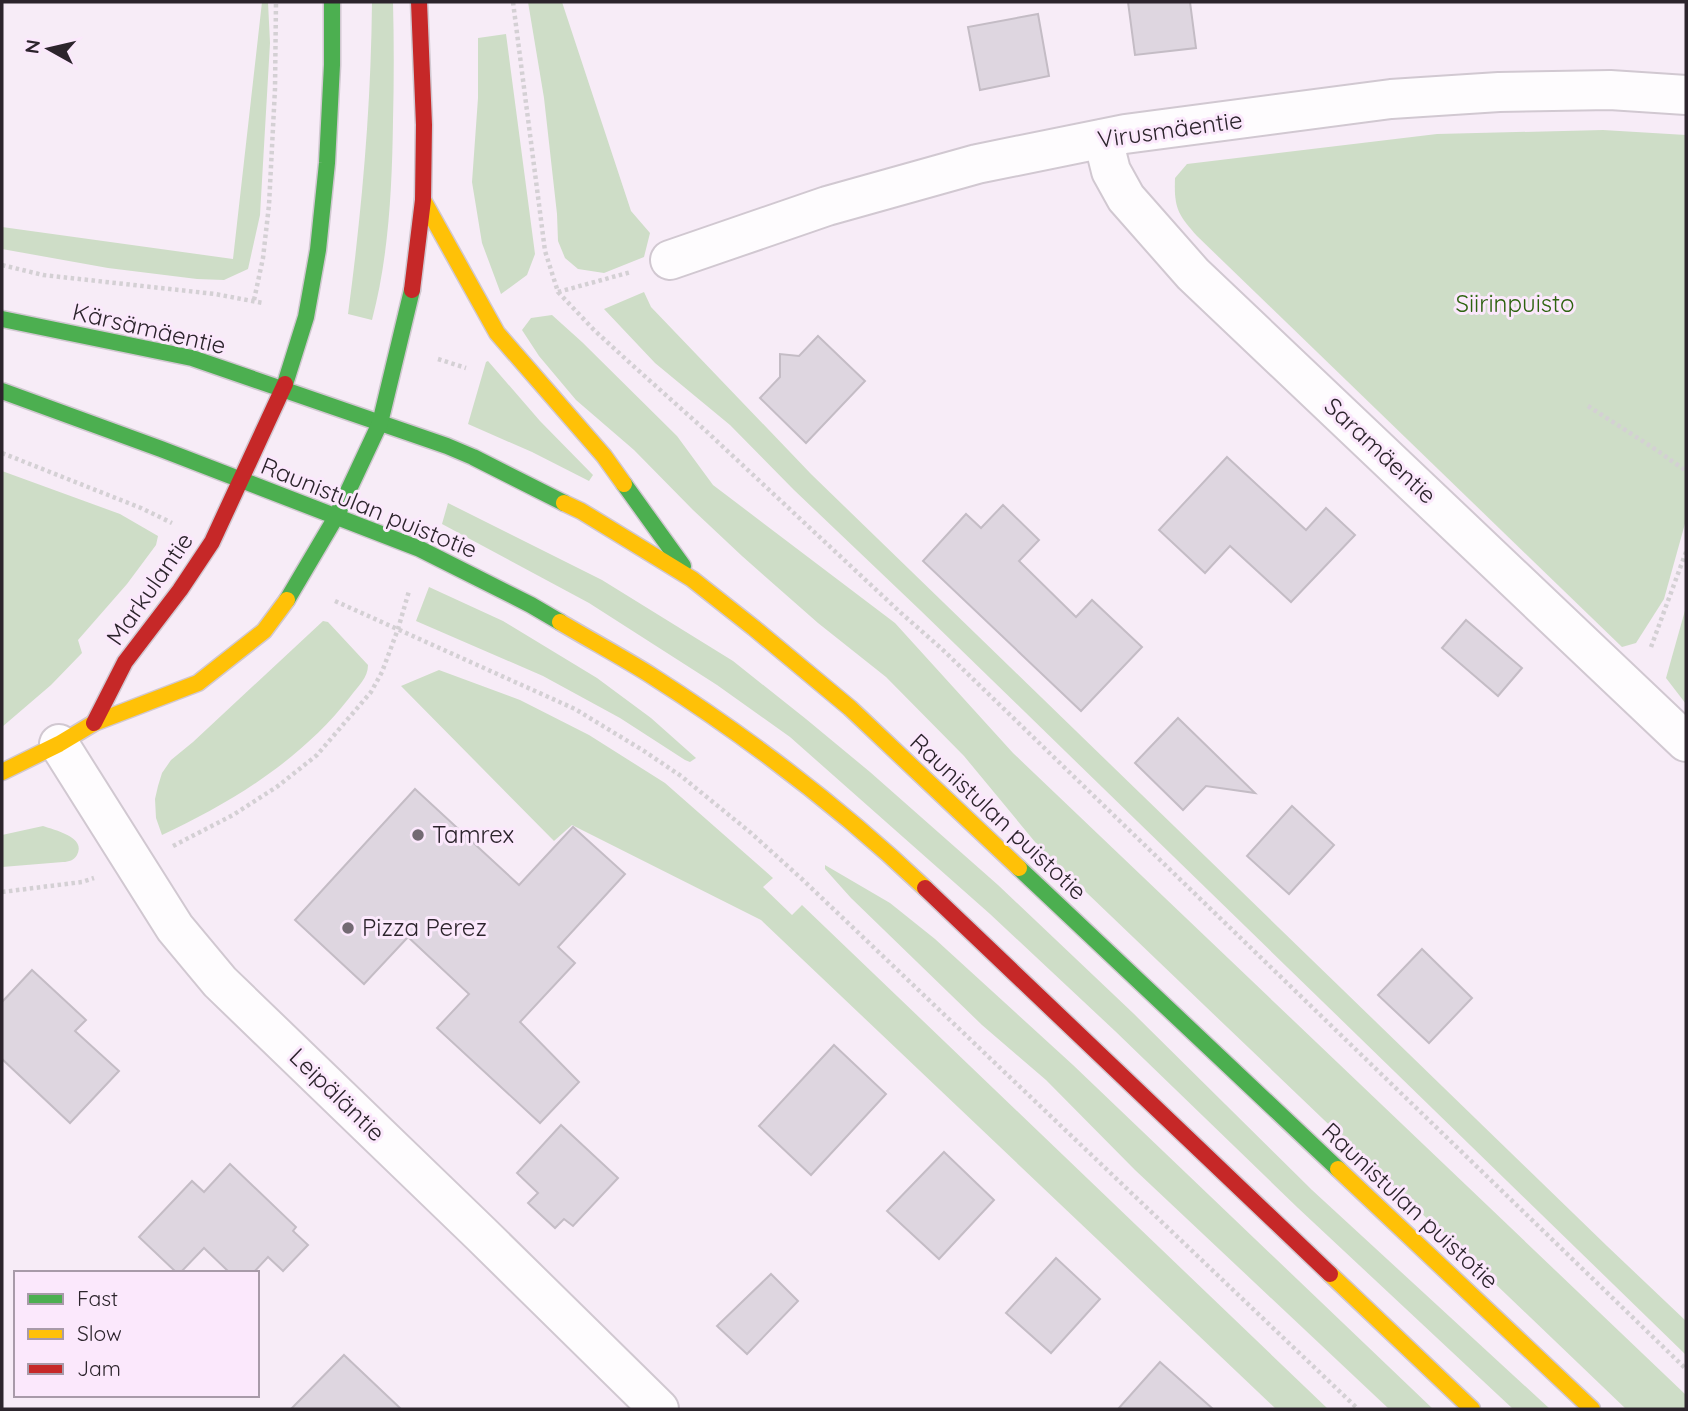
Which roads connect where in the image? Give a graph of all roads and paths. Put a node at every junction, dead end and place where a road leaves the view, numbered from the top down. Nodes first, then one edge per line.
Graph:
1 (276, 2) edge
2 (332, 2) edge
3 (419, 2) edge
4 (513, 2) edge
5 (1686, 95) edge
6 (1103, 139) junction
7 (423, 200) junction
8 (670, 260) joint
9 (2, 265) edge
10 (558, 292) junction
11 (2, 319) edge
12 (284, 389) junction
13 (2, 391) edge
14 (1588, 406) dead end
15 (380, 423) junction
16 (2, 453) edge
17 (1686, 471) edge
18 (243, 480) junction
19 (336, 517) junction
20 (179, 527) dead end
21 (1686, 552) edge
22 (692, 579) junction
23 (411, 584) dead end
24 (346, 606) dead end
25 (398, 629) junction
26 (1632, 691) junction
27 (94, 723) junction
28 (1686, 742) edge
29 (59, 744) junction
30 (2, 772) edge
31 (136, 865) junction
32 (2, 892) edge
33 (1686, 1369) edge
34 (659, 1409) edge
35 (1358, 1409) edge
36 (1472, 1409) edge
37 (1592, 1409) edge

1 - 9 path
2 - 12 main road, Markulantie
3 - 7 main road
4 - 10 path
5 - 6 street, Virusmäentie
6 - 8 street, Virusmäentie
6 - 26 street, Saramäentie
7 - 15 main road
7 - 22 main road
8 - 10 path
10 - 33 path
11 - 12 main road, Kärsämäentie
12 - 15 main road, Raunistulan puistotie
12 - 18 main road, Markulantie
13 - 18 main road
14 - 17 path
15 - 19 main road
15 - 22 main road, Raunistulan puistotie
16 - 20 path
18 - 19 main road, Raunistulan puistotie
18 - 27 main road, Markulantie
19 - 27 main road
19 - 36 main road, Raunistulan puistotie
21 - 26 path
22 - 37 main road, Raunistulan puistotie
23 - 25 path
24 - 25 path
25 - 31 path
25 - 35 path
26 - 28 street, Saramäentie
27 - 29 main road
29 - 30 main road
29 - 31 street, Leipäläntie
31 - 32 path
31 - 34 street, Leipäläntie

